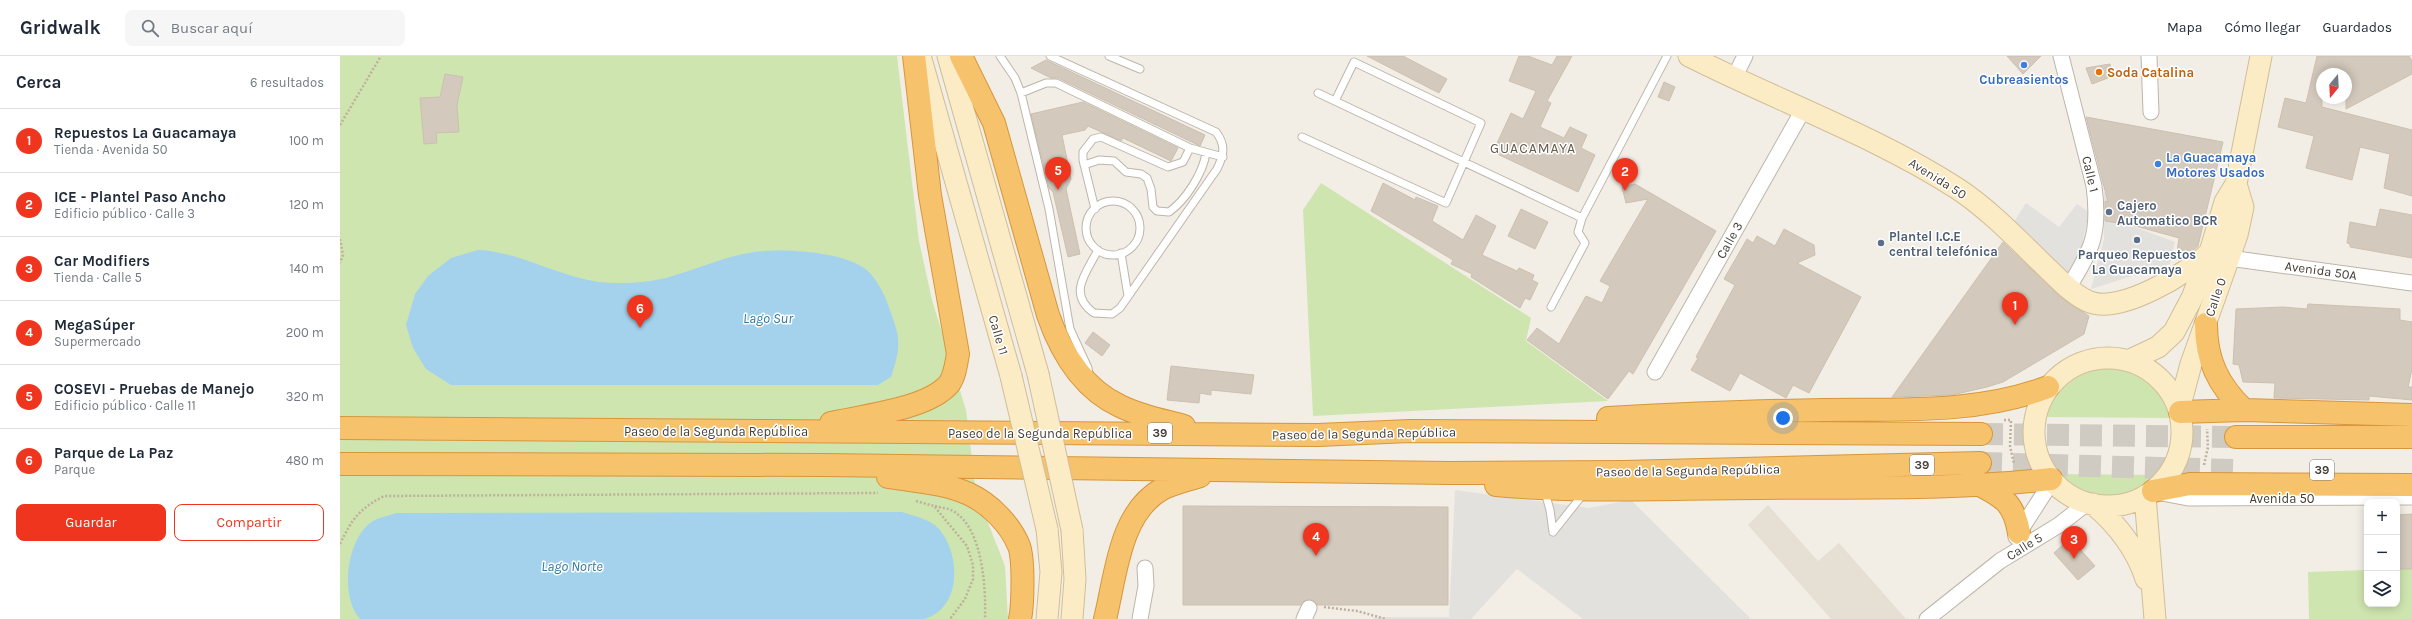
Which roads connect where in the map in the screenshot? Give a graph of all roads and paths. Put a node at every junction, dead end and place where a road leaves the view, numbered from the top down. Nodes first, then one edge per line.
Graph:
1 (381, 56) edge
2 (914, 56) edge
3 (920, 56) edge
4 (948, 56) edge
5 (961, 56) edge
6 (1000, 56) edge
7 (1050, 56) edge
8 (1109, 56) edge
9 (1667, 56) edge
10 (1689, 56) edge
11 (1744, 56) edge
12 (2061, 56) edge
13 (2149, 56) edge
14 (2261, 56) edge
15 (1140, 69) dead end
16 (1734, 78) junction
17 (1318, 93) dead end
18 (1021, 94) junction
19 (1335, 101) junction
20 (1803, 110) junction
21 (2151, 112) dead end
22 (340, 125) edge
23 (1302, 137) dead end
24 (1190, 148) junction
25 (1206, 153) junction
26 (1223, 157) junction
27 (1464, 162) junction
28 (1084, 165) junction
29 (1095, 209) junction
30 (1582, 218) junction
31 (340, 239) edge
32 (1098, 250) junction
33 (1121, 254) junction
34 (2220, 255) junction
35 (340, 263) edge
36 (2412, 283) edge
37 (2166, 284) junction
38 (2068, 288) junction
39 (1128, 296) junction
40 (2192, 298) junction
41 (1550, 307) dead end
42 (2206, 324) junction
43 (2128, 361) junction
44 (1655, 372) dead end
45 (1087, 382) junction
46 (2048, 387) junction
47 (2179, 410) junction
48 (2244, 410) junction
49 (2412, 415) edge
50 (340, 428) edge
51 (1410, 431) junction
52 (788, 432) junction
53 (1214, 434) junction
54 (1981, 434) tunnel mouth
55 (2236, 437) tunnel mouth
56 (2412, 437) edge
57 (1980, 463) tunnel mouth
58 (340, 464) edge
59 (824, 465) junction
60 (2233, 470) tunnel mouth
61 (2412, 470) edge
62 (1214, 471) junction
63 (1363, 473) junction
64 (2052, 480) junction
65 (2412, 484) edge
66 (1980, 485) junction
67 (1544, 489) junction
68 (1587, 489) junction
69 (882, 494) dead end
70 (2149, 494) junction
71 (2412, 497) edge
72 (909, 500) dead end
73 (2090, 503) junction
74 (934, 506) junction
75 (2019, 533) junction
76 (340, 544) edge
77 (2000, 561) junction
78 (1145, 568) dead end
79 (2155, 612) edge
80 (1307, 613) edge
81 (950, 619) edge
82 (985, 619) edge
83 (1020, 619) edge
84 (1047, 619) edge
85 (1072, 619) edge
86 (1105, 619) edge
87 (1140, 619) edge
88 (1386, 619) edge
89 (1928, 619) edge

1 - 22 path
2 - 52 highway
3 - 84 main road, Calle 11, bridge
4 - 85 main road, Calle 11, bridge
5 - 45 highway
6 - 18 lane
7 - 26 lane
8 - 15 lane
9 - 30 lane
10 - 16 main road, Avenida 50
11 - 16 street
12 - 38 street, Calle 1
13 - 21 street
14 - 34 main road, Calle 0
16 - 20 main road, Avenida 50
17 - 19 lane
18 - 24 lane
18 - 45 lane
19 - 27 lane
19 - 27 lane
20 - 38 main road, Avenida 50
20 - 44 street, Calle 3
23 - 27 lane
24 - 25 lane
24 - 28 lane
25 - 26 lane
25 - 28 lane
26 - 39 lane
27 - 30 lane
28 - 29 lane
29 - 32 lane
29 - 33 lane
30 - 41 lane
31 - 35 path
32 - 33 lane
32 - 39 lane
33 - 39 lane
34 - 36 street, Avenida 50A
34 - 37 main road, Avenida 50
34 - 40 main road, Calle 0
34 - 42 main road, Calle 0
37 - 38 main road, Avenida 50
37 - 40 main road
40 - 43 main road, Calle 0
42 - 47 main road, Calle 0
42 - 48 highway
43 - 46 main road
43 - 47 main road
45 - 53 highway
46 - 51 highway
46 - 64 main road
47 - 48 highway
47 - 70 main road
48 - 49 highway
50 - 52 highway, Paseo de la Segunda República / 39
51 - 53 highway, Paseo de la Segunda República / 39
51 - 54 highway, Paseo de la Segunda República / 39
52 - 53 highway, Paseo de la Segunda República / 39
55 - 56 highway
57 - 63 highway, Paseo de la Segunda República / 39
58 - 59 highway, Paseo de la Segunda República / 39
59 - 62 highway, Paseo de la Segunda República / 39
59 - 83 highway
60 - 61 highway, 39
62 - 63 highway, Paseo de la Segunda República / 39
62 - 86 highway
63 - 67 highway
64 - 66 highway
64 - 73 main road
64 - 75 street, Calle 5
65 - 70 highway
66 - 68 highway
66 - 75 highway
67 - 68 highway
67 - 68 lane
69 - 76 path
70 - 71 street, Avenida 50
70 - 73 main road
70 - 79 main road
72 - 74 path
73 - 77 street, Calle 5
73 - 79 main road
74 - 81 path
74 - 82 path
75 - 77 street, Calle 5
77 - 89 street, Calle 5
78 - 87 street
80 - 88 path

